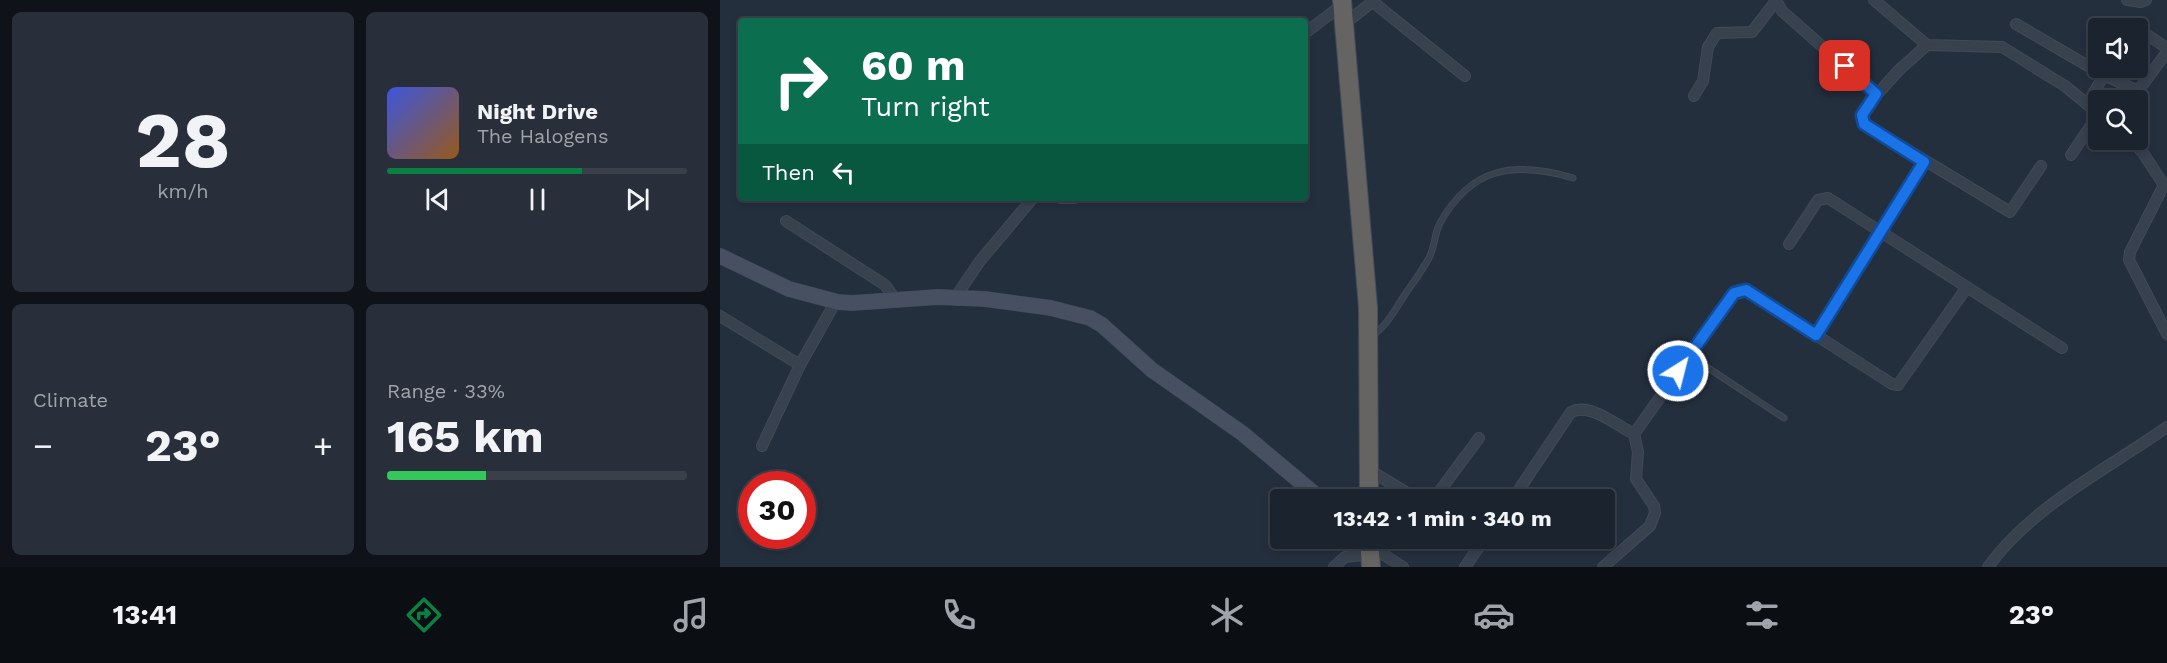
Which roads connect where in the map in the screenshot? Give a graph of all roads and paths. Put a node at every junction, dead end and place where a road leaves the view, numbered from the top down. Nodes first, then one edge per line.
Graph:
1 (1874, 0) edge
2 (2127, 0) edge
3 (2146, 0) edge
4 (1374, 1) edge
5 (1775, 1) edge
6 (1342, 2) edge
7 (1344, 24) junction
8 (2016, 24) dead end
9 (1308, 30) edge
10 (2148, 37) edge
11 (1927, 45) junction
12 (2167, 50) edge
13 (2088, 64) edge
14 (1465, 76) dead end
15 (2148, 76) edge
16 (2114, 78) edge
17 (2147, 78) edge
18 (1876, 94) junction
19 (1694, 96) dead end
20 (2088, 104) edge
21 (2088, 129) edge
22 (2141, 150) edge
23 (2071, 155) dead end
24 (1924, 162) junction
25 (2041, 166) dead end
26 (1573, 178) dead end
27 (2166, 185) edge
28 (1030, 201) edge
29 (786, 221) dead end
30 (1880, 232) junction
31 (1789, 244) dead end
32 (720, 256) edge
33 (1967, 287) junction
34 (955, 298) junction
35 (895, 299) junction
36 (836, 301) junction
37 (720, 316) edge
38 (2167, 334) edge
39 (1816, 335) junction
40 (1368, 337) junction
41 (2062, 348) dead end
42 (1690, 356) junction
43 (800, 365) junction
44 (1784, 418) dead end
45 (2167, 428) edge
46 (1634, 434) junction
47 (1479, 438) dead end
48 (762, 446) dead end
49 (1369, 470) junction
50 (1309, 489) edge
51 (1369, 489) edge
52 (1401, 489) edge
53 (1442, 489) edge
54 (1519, 489) edge
55 (1365, 549) edge
56 (1373, 549) edge
57 (1477, 549) edge
58 (1334, 567) edge
59 (1403, 567) edge
60 (1465, 567) edge
61 (1603, 567) edge
62 (1988, 567) edge

1 - 11 street
2 - 3 street
4 - 7 street
4 - 14 street
5 - 18 street
5 - 19 street
6 - 7 highway
6 - 9 street
7 - 40 highway
8 - 13 street
10 - 12 street
11 - 18 street
11 - 20 street
12 - 15 street
16 - 17 street
18 - 24 street
21 - 23 street
22 - 27 street
24 - 25 street
24 - 30 street
26 - 40 lane
27 - 38 street
28 - 34 street
29 - 35 street
30 - 31 street
30 - 33 street
30 - 39 street
32 - 36 main road
33 - 39 street
33 - 41 street
34 - 35 main road
34 - 50 main road
35 - 36 main road
36 - 43 street
37 - 43 street
39 - 42 street
40 - 49 highway
42 - 44 lane
42 - 46 street
43 - 48 street
45 - 62 street
46 - 54 street
46 - 61 street
47 - 53 street
49 - 51 highway
49 - 52 street
55 - 58 street
56 - 59 street
57 - 60 street

